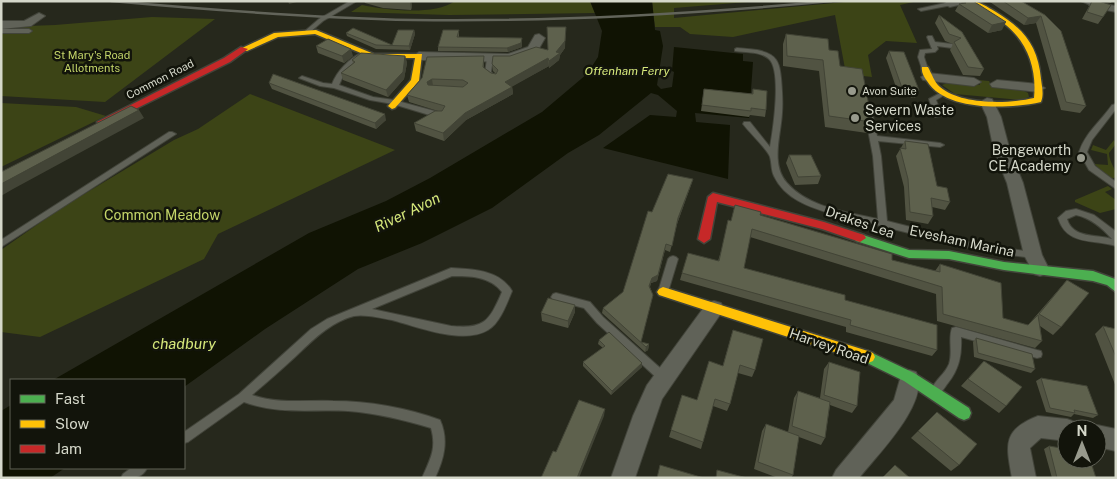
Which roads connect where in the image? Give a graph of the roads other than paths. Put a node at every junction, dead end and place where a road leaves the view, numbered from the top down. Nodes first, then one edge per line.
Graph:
1 (354, 1) edge
2 (971, 1) edge
3 (1090, 3) edge
4 (950, 4) joint
5 (921, 9) dead end
6 (1116, 9) edge
7 (40, 16) dead end
8 (1, 25) edge
9 (29, 30) dead end
10 (1, 31) edge
11 (307, 32) junction
12 (539, 38) dead end
13 (952, 46) edge
14 (737, 50) dead end
15 (364, 54) junction
16 (419, 56) junction
17 (490, 58) junction
18 (926, 73) junction
19 (302, 78) dead end
20 (495, 78) edge
21 (974, 82) dead end
22 (996, 84) dead end
23 (335, 86) junction
24 (1038, 88) junction
25 (944, 93) junction
26 (866, 100) edge
27 (987, 102) junction
28 (393, 104) junction
29 (1114, 106) dead end
30 (440, 115) edge
31 (938, 116) dead end
32 (1112, 118) edge
33 (747, 124) dead end
34 (95, 125) edge
35 (172, 134) dead end
36 (874, 138) junction
37 (940, 145) dead end
38 (772, 154) junction
39 (1116, 186) edge
40 (883, 223) junction
41 (1112, 227) edge
42 (1116, 237) edge
43 (704, 239) dead end
44 (1116, 243) edge
45 (1, 244) edge
46 (673, 259) dead end
47 (1037, 262) junction
48 (1114, 283) edge
49 (663, 292) joint
50 (556, 296) dead end
51 (714, 309) junction
52 (356, 312) junction
53 (1037, 354) dead end
54 (664, 378) junction
55 (909, 379) junction
56 (934, 392) junction
57 (244, 397) junction
58 (964, 412) dead end
59 (1057, 429) edge
60 (185, 437) edge
61 (140, 469) edge
62 (127, 478) edge
63 (428, 478) edge
64 (623, 478) edge
65 (844, 478) edge
66 (1024, 478) edge

1 - 11 lane
2 - 4 street
2 - 24 street
3 - 6 street
4 - 5 lane
7 - 8 street
9 - 10 lane
11 - 15 street, Common Road
11 - 34 street, Common Road
12 - 17 street
13 - 18 lane
14 - 38 lane, Evesham Marina
15 - 16 street
15 - 23 lane
16 - 17 street
16 - 28 street
17 - 20 lane
18 - 21 street
18 - 25 street
19 - 23 lane
22 - 24 street
23 - 28 lane
24 - 27 street
25 - 27 street
25 - 31 lane
26 - 36 lane
27 - 47 street
28 - 30 lane
29 - 32 lane
32 - 39 lane
33 - 38 lane
35 - 45 lane
36 - 37 lane
36 - 40 lane
38 - 40 lane, Evesham Marina
40 - 47 lane, Evesham Marina
41 - 42 lane
41 - 44 lane
43 - 47 street, Drakes Lea
46 - 49 lane
47 - 48 street
49 - 51 street, Harvey Road
50 - 54 lane
51 - 54 street
51 - 55 street, Harvey Road
52 - 52 lane
52 - 57 lane
53 - 56 lane
54 - 64 street
55 - 56 street, Harvey Road
55 - 65 street
56 - 58 street, Harvey Road
57 - 60 lane
57 - 63 lane
59 - 66 street
61 - 62 lane

